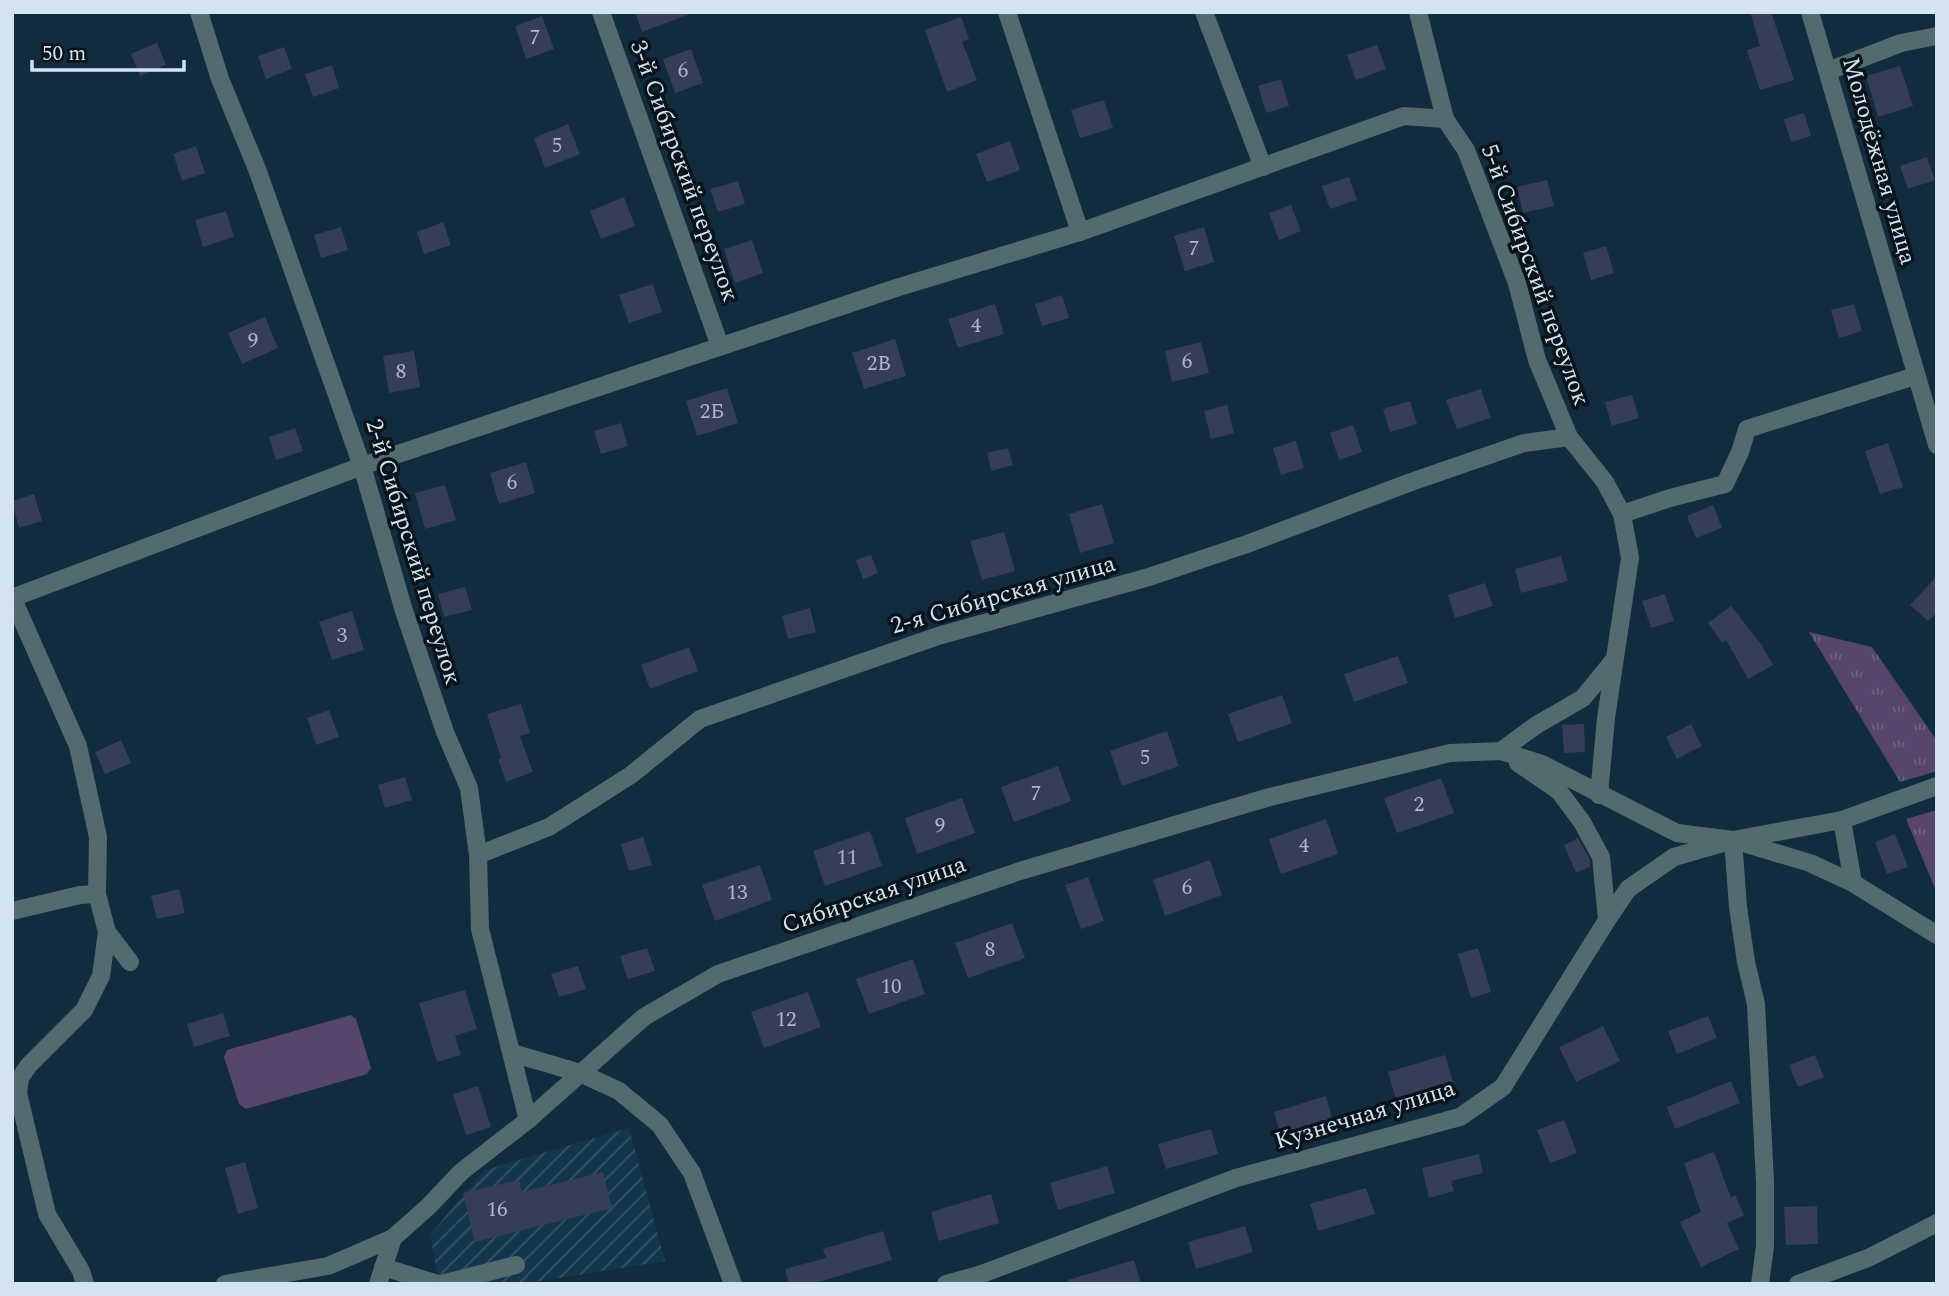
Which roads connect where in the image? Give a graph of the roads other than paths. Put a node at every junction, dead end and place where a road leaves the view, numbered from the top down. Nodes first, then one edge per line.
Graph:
1 (199, 12) edge
2 (601, 12) edge
3 (1007, 12) edge
4 (1205, 12) edge
5 (1418, 12) edge
6 (1810, 12) edge
7 (1937, 36) edge
8 (1828, 71) junction
9 (1445, 119) junction
10 (1263, 167) junction
11 (1080, 232) junction
12 (720, 346) junction
13 (1915, 376) junction
14 (1569, 437) junction
15 (1937, 445) edge
16 (362, 466) junction
17 (1622, 514) junction
18 (12, 597) edge
19 (1614, 660) junction
20 (1501, 751) junction
21 (1937, 786) edge
22 (1599, 794) junction
23 (1842, 820) junction
24 (1733, 840) junction
25 (478, 855) junction
26 (1853, 883) junction
27 (97, 894) junction
28 (12, 911) edge
29 (1607, 920) junction
30 (107, 932) junction
31 (1937, 935) edge
32 (130, 962) dead end
33 (512, 1053) junction
34 (580, 1073) junction
35 (528, 1120) junction
36 (1937, 1223) edge
37 (393, 1238) junction
38 (516, 1265) dead end
39 (380, 1275) edge
40 (85, 1284) edge
41 (225, 1284) edge
42 (440, 1284) edge
43 (733, 1284) edge
44 (946, 1284) edge
45 (1760, 1284) edge
46 (1798, 1284) edge

1 - 16 street, 2-й Сибирский переулок
2 - 12 street, 3-й Сибирский переулок
3 - 11 street
4 - 10 street
5 - 9 street, 5-й Сибирский переулок
6 - 8 street, Молодёжная улица
7 - 8 street
8 - 13 street, Молодёжная улица
9 - 10 street
9 - 14 street, 5-й Сибирский переулок
10 - 11 street
11 - 12 street
12 - 16 street
13 - 15 street, Молодёжная улица
13 - 17 street
14 - 17 street, 5-й Сибирский переулок
14 - 25 street, 2-я Сибирская улица
16 - 18 street
16 - 25 street, 2-й Сибирский переулок
17 - 19 street, 5-й Сибирский переулок
18 - 27 street
19 - 20 street
19 - 22 street, 5-й Сибирский переулок
20 - 22 street
20 - 29 street
20 - 34 street, Сибирская улица
21 - 23 street
22 - 24 street
23 - 24 street
23 - 26 street
24 - 26 street
24 - 29 street, Кузнечная улица
24 - 45 street
25 - 33 street, 2-й Сибирский переулок
26 - 31 street
27 - 28 street
27 - 30 street
29 - 44 street, Кузнечная улица
30 - 32 street
30 - 40 street
33 - 34 street
33 - 35 street, 2-й Сибирский переулок
34 - 35 street, Сибирская улица
34 - 43 street
35 - 37 street, Сибирская улица
36 - 46 street
37 - 39 street, Сибирская улица
37 - 41 street
38 - 42 street
39 - 42 street

